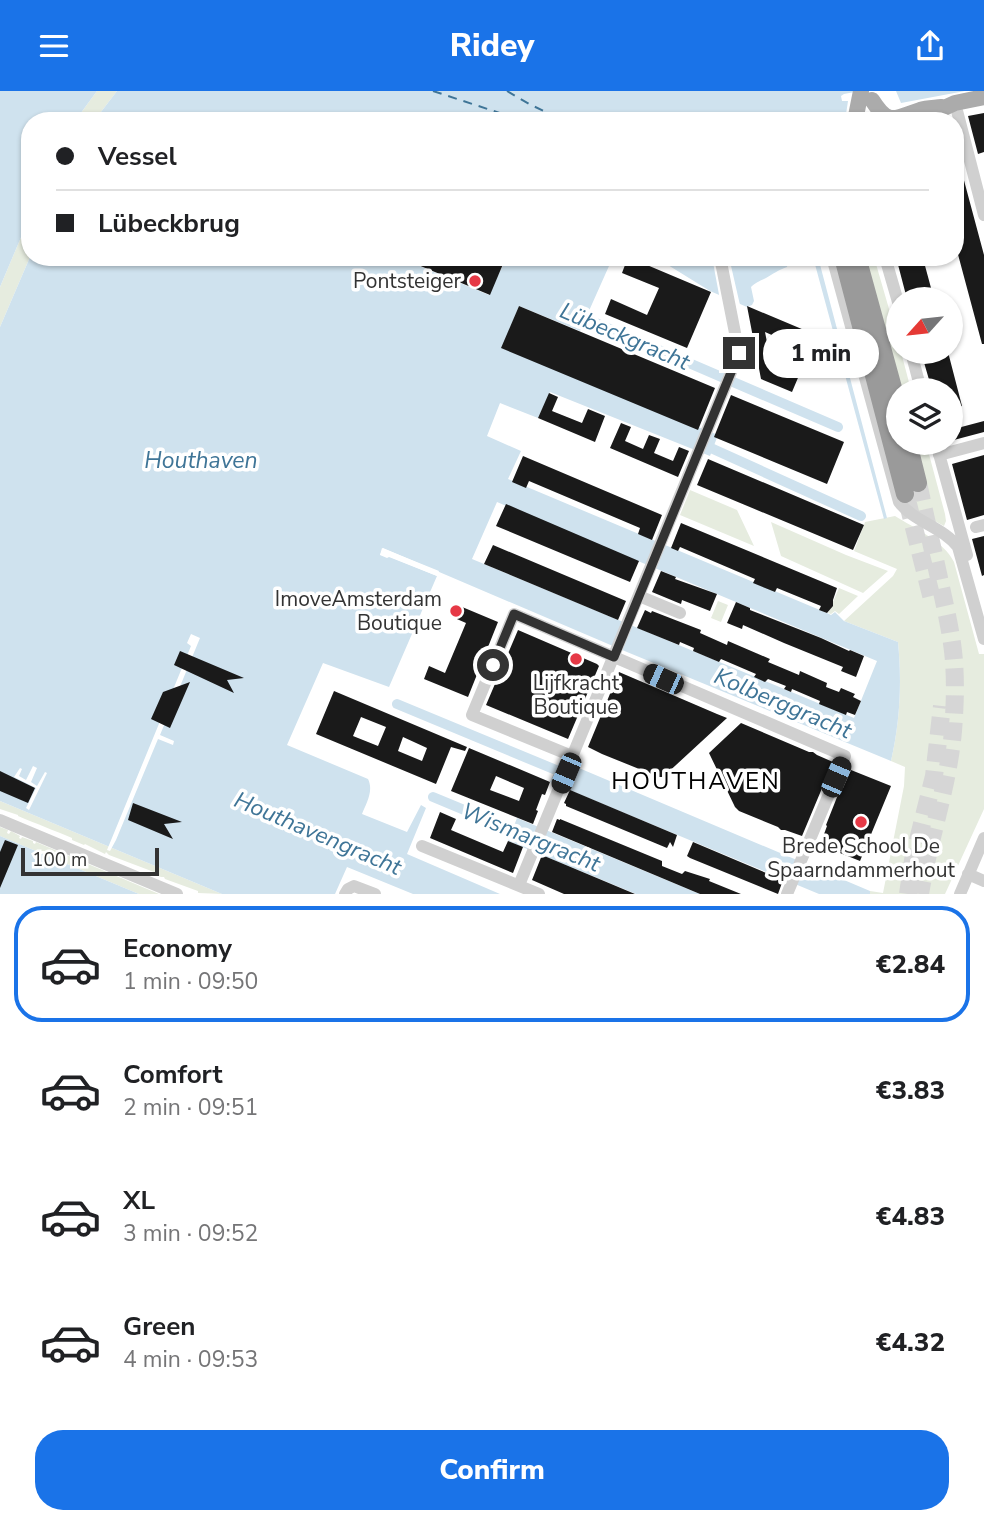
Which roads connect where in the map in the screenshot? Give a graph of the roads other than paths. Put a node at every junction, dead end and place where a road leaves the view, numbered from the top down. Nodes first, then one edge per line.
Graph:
1 (868, 94) edge
2 (984, 97) edge
3 (948, 105) junction
4 (859, 112) edge
5 (867, 112) edge
6 (880, 112) edge
7 (914, 112) edge
8 (935, 112) edge
9 (950, 112) edge
10 (964, 154) edge
11 (984, 215) edge
12 (722, 266) edge
13 (834, 266) edge
14 (846, 266) edge
15 (859, 266) edge
16 (887, 266) edge
17 (893, 287) edge
18 (890, 378) edge
19 (886, 401) edge
20 (984, 443) edge
21 (963, 448) edge
22 (902, 455) edge
23 (909, 455) edge
24 (939, 455) edge
25 (639, 596) junction
26 (680, 613) dead end
27 (984, 616) edge
28 (984, 639) edge
29 (615, 654) junction
30 (572, 758) junction
31 (0, 820) edge
32 (984, 838) edge
33 (422, 846) dead end
34 (984, 857) edge
35 (976, 878) edge
36 (519, 885) junction
37 (789, 890) edge
38 (177, 894) edge
39 (345, 894) edge
40 (375, 894) edge
41 (540, 894) edge
42 (960, 894) edge
43 (967, 894) edge

1 - 4 main road
1 - 5 main road
1 - 6 main road
2 - 3 main road
3 - 7 main road
3 - 8 main road
3 - 9 street
10 - 11 street
12 - 25 street
13 - 28 street
14 - 19 highway
15 - 18 highway
16 - 17 street
20 - 21 street
22 - 23 highway
24 - 27 street
25 - 26 street
25 - 29 street
29 - 30 street
29 - 30 street
29 - 37 street
30 - 36 street
31 - 38 street
32 - 35 street
33 - 36 street
34 - 35 street
35 - 42 street
35 - 43 street
36 - 41 street
39 - 40 street

